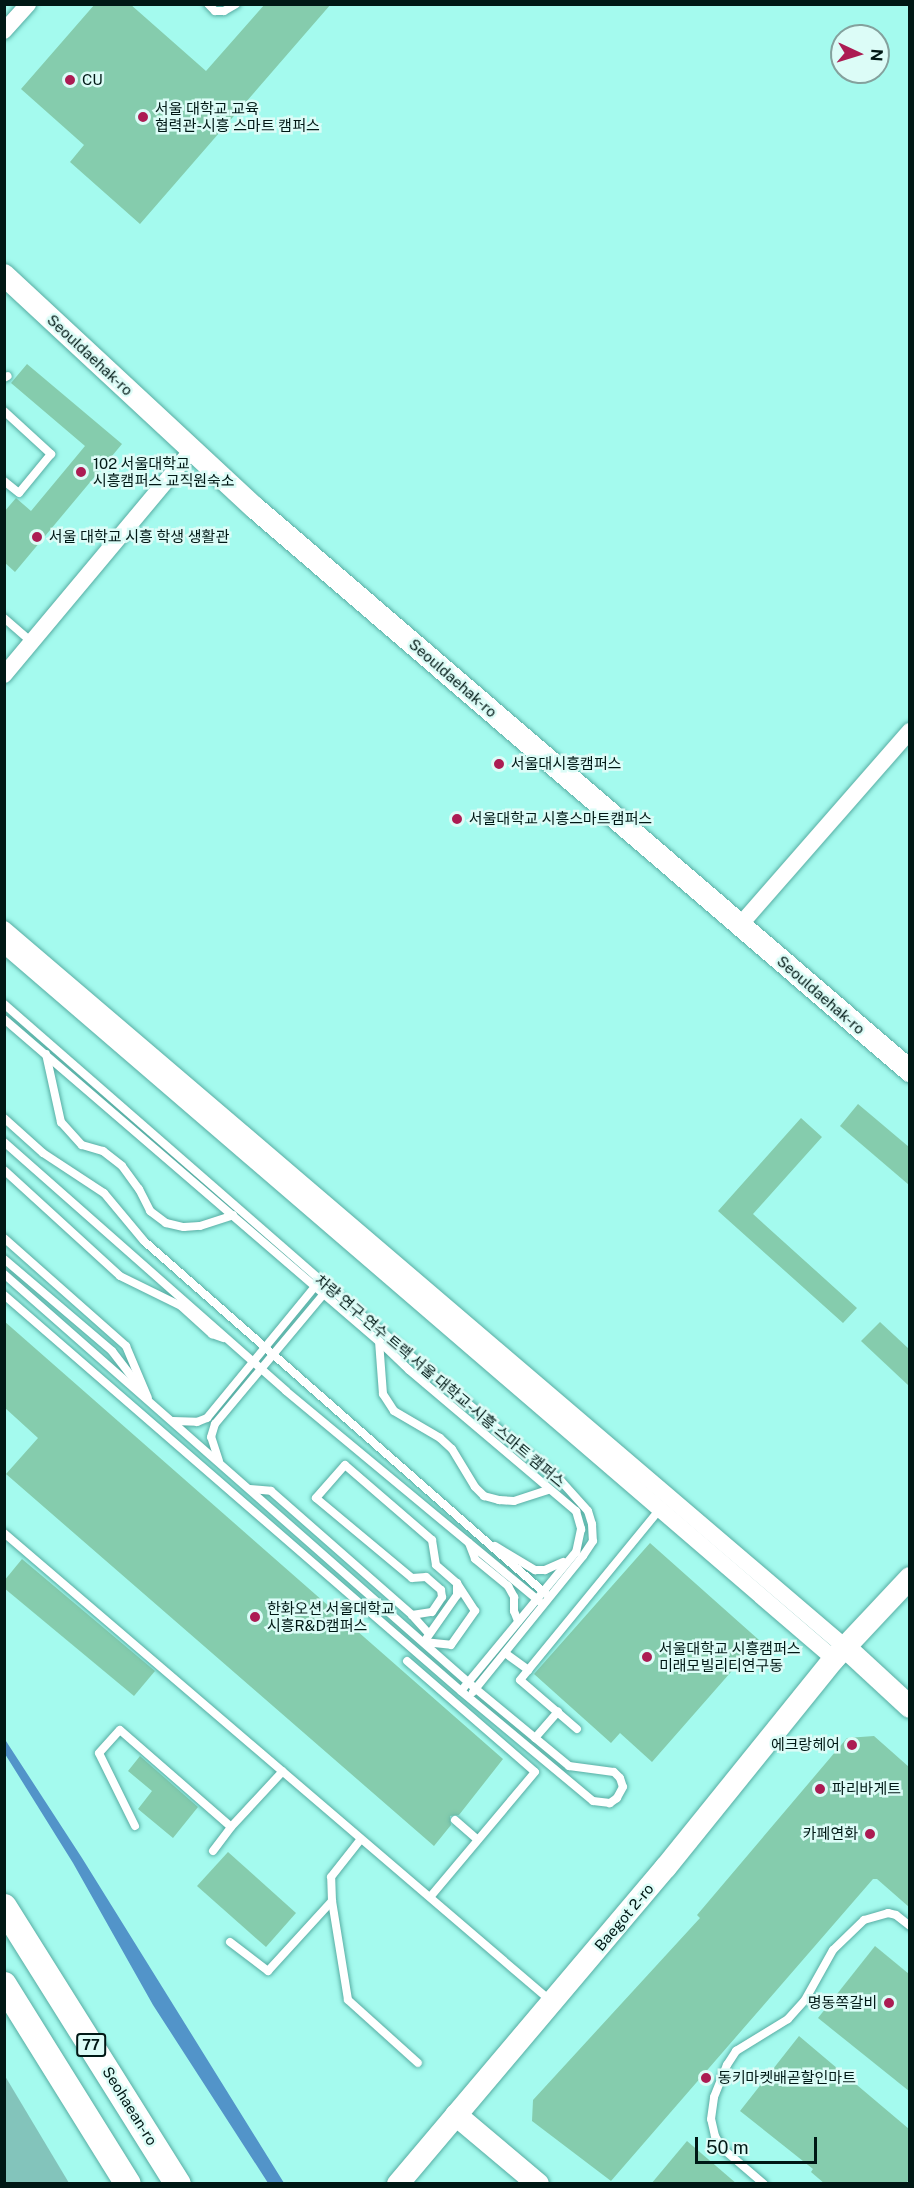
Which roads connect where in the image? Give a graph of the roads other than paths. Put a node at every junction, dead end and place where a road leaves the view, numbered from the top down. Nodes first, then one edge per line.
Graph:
1 (28, 4) edge
2 (208, 4) edge
3 (236, 4) edge
4 (4, 31) edge
5 (4, 275) edge
6 (4, 411) edge
7 (192, 450) junction
8 (4, 481) edge
9 (4, 618) edge
10 (33, 642) junction
11 (4, 675) edge
12 (909, 731) edge
13 (740, 925) junction
14 (4, 929) edge
15 (4, 945) edge
16 (4, 1004) edge
17 (4, 1019) edge
18 (46, 1054) junction
19 (909, 1071) edge
20 (4, 1118) edge
21 (4, 1142) edge
22 (4, 1170) edge
23 (233, 1215) junction
24 (4, 1238) edge
25 (4, 1259) edge
26 (4, 1274) edge
27 (318, 1283) junction
28 (327, 1291) junction
29 (4, 1294) edge
30 (230, 1341) junction
31 (379, 1341) junction
32 (265, 1348) junction
33 (273, 1355) junction
34 (254, 1362) junction
35 (261, 1369) junction
36 (150, 1401) junction
37 (173, 1421) junction
38 (219, 1462) junction
39 (250, 1489) junction
40 (548, 1490) junction
41 (660, 1509) junction
42 (4, 1533) edge
43 (468, 1543) junction
44 (488, 1544) junction
45 (576, 1552) junction
46 (909, 1578) edge
47 (457, 1583) junction
48 (543, 1598) junction
49 (412, 1615) junction
50 (518, 1621) junction
51 (427, 1638) junction
52 (505, 1653) junction
53 (840, 1653) junction
54 (406, 1661) dead end
55 (528, 1670) junction
56 (469, 1682) junction
57 (476, 1689) junction
58 (461, 1691) junction
59 (469, 1697) junction
60 (909, 1707) edge
61 (558, 1712) junction
62 (577, 1729) dead end
63 (535, 1738) junction
64 (283, 1771) junction
65 (455, 1820) dead end
66 (135, 1826) dead end
67 (231, 1827) junction
68 (361, 1839) junction
69 (478, 1840) junction
70 (213, 1851) dead end
71 (430, 1898) junction
72 (332, 1900) junction
73 (4, 1907) edge
74 (909, 1926) edge
75 (230, 1941) dead end
76 (4, 1985) edge
77 (552, 2002) junction
78 (418, 2063) dead end
79 (456, 2115) junction
80 (128, 2184) edge
81 (178, 2184) edge
82 (398, 2184) edge
83 (538, 2184) edge
84 (764, 2184) edge

1 - 4 street
2 - 3 lane
5 - 7 street, Seouldaehak-ro
6 - 8 lane
7 - 10 street
7 - 13 street, Seouldaehak-ro
9 - 10 lane
10 - 11 street
12 - 13 street
13 - 19 street, Seouldaehak-ro
14 - 53 street
15 - 41 street
16 - 27 lane, 차량 연구 연수 트랙 서울 대학교-시흥 스마트 캠퍼스
17 - 18 lane
18 - 23 lane
18 - 23 lane
20 - 32 lane
21 - 30 lane
22 - 30 lane
23 - 27 lane
24 - 36 lane
25 - 36 lane
26 - 36 lane
27 - 28 lane, 차량 연구 연수 트랙 서울 대학교-시흥 스마트 캠퍼스
27 - 32 lane
28 - 31 lane
28 - 33 lane
28 - 48 lane, 차량 연구 연수 트랙 서울 대학교-시흥 스마트 캠퍼스
29 - 58 lane
30 - 34 lane
31 - 40 lane
31 - 40 lane
32 - 33 lane
32 - 34 lane
33 - 35 lane
33 - 44 lane
34 - 35 lane
34 - 37 lane
35 - 38 lane
35 - 43 lane
36 - 37 lane
37 - 38 lane
38 - 39 lane
39 - 49 lane
39 - 51 lane
40 - 45 lane
41 - 53 street
41 - 55 lane
42 - 64 lane
43 - 48 lane
43 - 50 lane
44 - 45 lane
44 - 48 lane
45 - 48 lane
46 - 53 street, Baegot 2-ro
47 - 49 lane
47 - 51 lane
47 - 51 lane
48 - 50 lane
48 - 52 lane, 차량 연구 연수 트랙 서울 대학교-시흥 스마트 캠퍼스
49 - 51 lane
50 - 56 lane
51 - 56 lane
52 - 55 lane
52 - 57 lane, 차량 연구 연수 트랙 서울 대학교-시흥 스마트 캠퍼스
53 - 60 street
53 - 77 street, Baegot 2-ro
54 - 69 lane
55 - 61 lane
56 - 57 lane
56 - 58 lane
57 - 59 lane, 차량 연구 연수 트랙 서울 대학교-시흥 스마트 캠퍼스
57 - 63 lane
58 - 59 lane
59 - 63 lane
61 - 62 lane
61 - 63 lane
64 - 67 lane
64 - 68 lane
65 - 69 lane
66 - 67 lane
67 - 70 lane
68 - 71 lane
68 - 72 lane
69 - 71 lane
71 - 77 lane
72 - 75 lane
72 - 78 lane
73 - 81 main road, Seohaean-ro / 77
74 - 84 lane
76 - 80 main road
77 - 79 street, Baegot 2-ro
79 - 82 street, Baegot 2-ro
79 - 83 street

